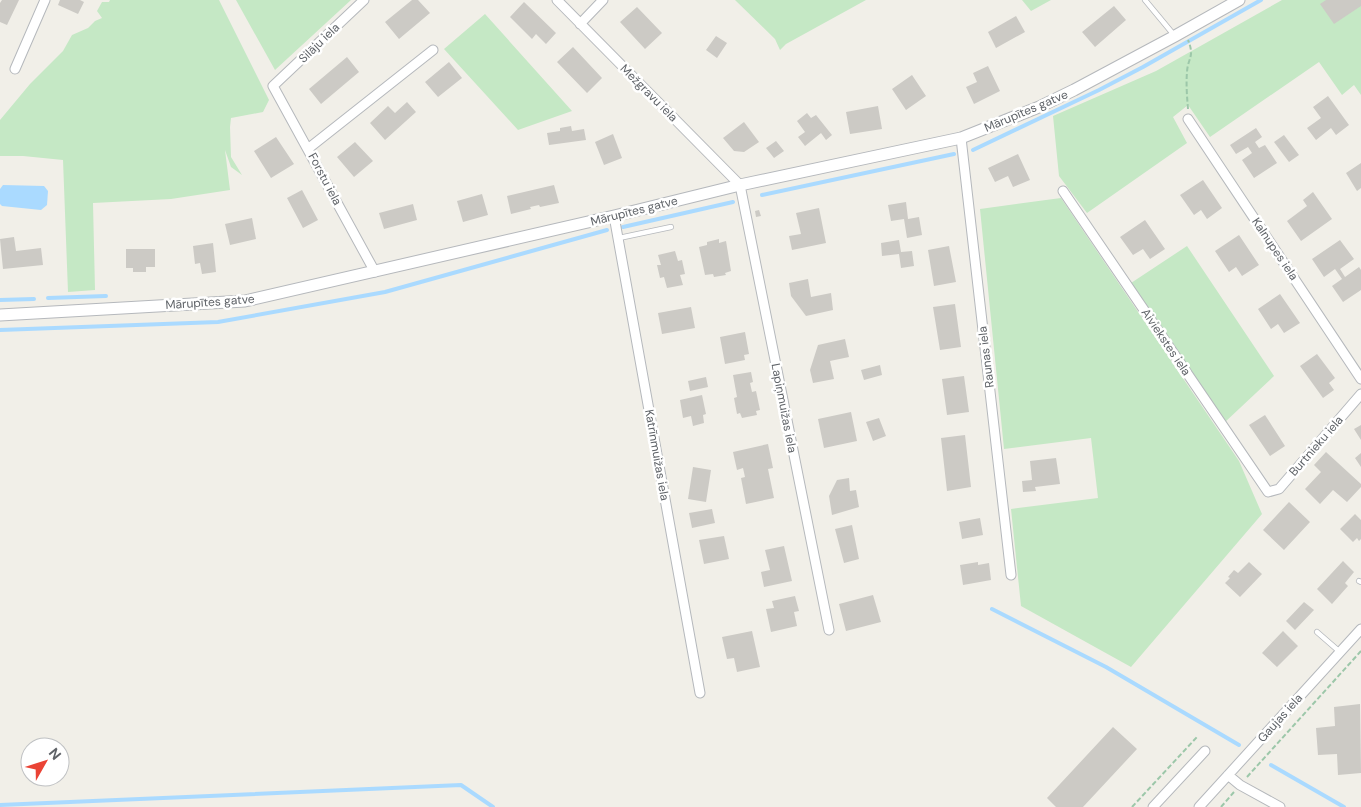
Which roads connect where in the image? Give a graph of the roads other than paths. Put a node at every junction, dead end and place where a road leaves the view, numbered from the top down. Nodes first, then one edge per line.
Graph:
1 (45, 0) edge
2 (364, 0) edge
3 (557, 0) edge
4 (603, 0) edge
5 (1145, 0) edge
6 (1239, 0) edge
7 (580, 24) junction
8 (1175, 36) junction
9 (433, 50) dead end
10 (15, 70) dead end
11 (274, 86) joint
12 (1188, 119) road end
13 (960, 138) junction
14 (309, 148) junction
15 (740, 185) junction
16 (1063, 191) dead end
17 (614, 216) junction
18 (671, 227) dead end
19 (618, 238) junction
20 (376, 272) junction
21 (0, 315) edge
22 (1361, 379) edge
23 (1361, 394) edge
24 (1268, 492) joint
25 (1010, 575) dead end
26 (1361, 629) edge
27 (829, 630) dead end
28 (1317, 632) dead end
29 (1340, 652) junction
30 (700, 693) dead end
31 (1205, 751) dead end
32 (1228, 775) junction
33 (1153, 807) edge
34 (1200, 807) edge
35 (1280, 807) edge

1 - 10 street
2 - 11 street, Silāju iela
3 - 7 street, Mežgravu iela
4 - 7 street
5 - 8 lane
6 - 8 street, Mārupītes gatve
7 - 15 street, Mežgravu iela
8 - 13 street, Mārupītes gatve
9 - 14 street
11 - 14 street, Forstu iela
12 - 22 street, Kalnupes iela
13 - 15 street, Mārupītes gatve
13 - 25 street, Raunas iela
14 - 20 street, Forstu iela
15 - 17 street, Mārupītes gatve
15 - 27 street, Lapiņmuižas iela
16 - 24 street, Aiviekstes iela
17 - 19 street, Katrīnmuižas iela
17 - 20 street, Mārupītes gatve
18 - 19 lane
19 - 30 street, Katrīnmuižas iela
20 - 21 street, Mārupītes gatve
23 - 24 street, Burtnieku iela
26 - 29 street, Gaujas iela
28 - 29 lane
29 - 32 street, Gaujas iela
31 - 33 street
32 - 34 street, Gaujas iela
32 - 35 street

